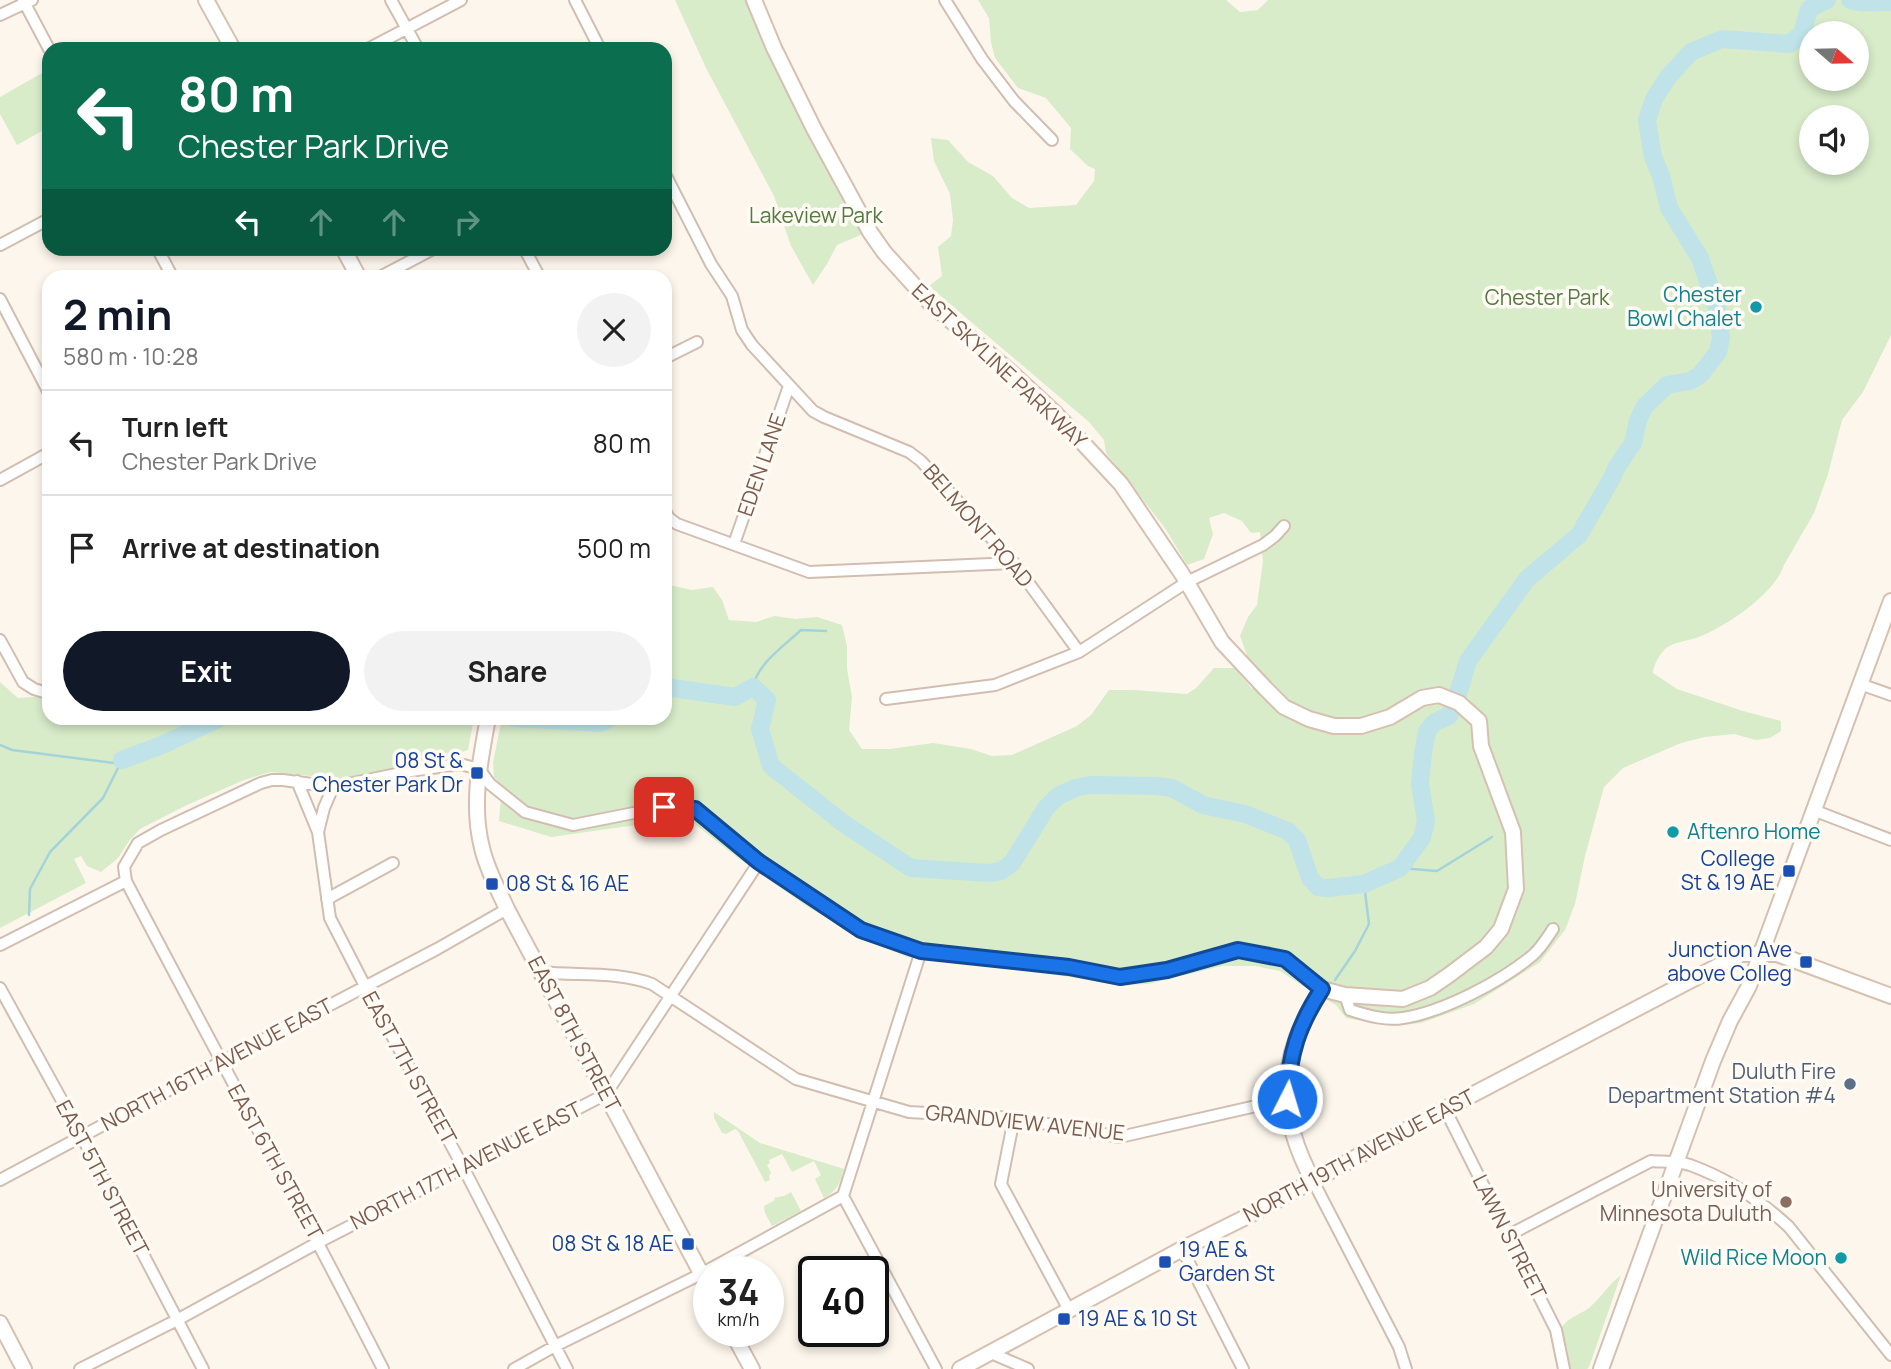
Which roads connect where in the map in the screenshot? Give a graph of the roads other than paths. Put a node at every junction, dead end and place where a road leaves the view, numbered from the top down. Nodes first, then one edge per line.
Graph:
1 (206, 0) edge
2 (391, 0) edge
3 (461, 0) edge
4 (575, 0) edge
5 (754, 0) edge
6 (945, 0) edge
7 (27, 1) edge
8 (0, 15) edge
9 (407, 28) junction
10 (46, 42) edge
11 (229, 42) edge
12 (381, 42) edge
13 (414, 42) edge
14 (596, 42) edge
15 (1052, 140) dead end
16 (672, 188) edge
17 (42, 223) edge
18 (0, 245) edge
19 (420, 256) edge
20 (393, 270) edge
21 (0, 299) edge
22 (697, 342) dead end
23 (672, 354) edge
24 (42, 380) edge
25 (789, 386) junction
26 (42, 457) edge
27 (0, 480) edge
28 (672, 519) edge
29 (1284, 526) dead end
30 (734, 544) junction
31 (1014, 564) junction
32 (1187, 582) junction
33 (1891, 601) edge
34 (0, 640) edge
35 (1079, 652) junction
36 (1860, 684) junction
37 (42, 691) edge
38 (1891, 695) edge
39 (886, 699) dead end
40 (487, 725) edge
41 (480, 763) junction
42 (296, 781) junction
43 (332, 787) junction
44 (1813, 810) junction
45 (318, 832) junction
46 (1891, 840) edge
47 (759, 862) junction
48 (393, 863) dead end
49 (126, 881) junction
50 (327, 899) junction
51 (507, 909) junction
52 (1553, 929) dead end
53 (0, 945) edge
54 (921, 951) junction
55 (1761, 953) junction
56 (541, 972) junction
57 (365, 986) junction
58 (0, 988) edge
59 (1322, 989) junction
60 (1345, 995) junction
61 (670, 996) junction
62 (1891, 996) edge
63 (220, 1062) junction
64 (606, 1094) junction
65 (1287, 1099) junction
66 (873, 1102) junction
67 (1445, 1109) junction
68 (1014, 1118) junction
69 (82, 1137) junction
70 (1676, 1162) junction
71 (463, 1167) junction
72 (0, 1180) edge
73 (1313, 1181) junction
74 (843, 1196) junction
75 (1509, 1234) junction
76 (319, 1242) junction
77 (1182, 1249) junction
78 (734, 1256) edge
79 (693, 1259) edge
80 (693, 1278) edge
81 (1069, 1310) junction
82 (177, 1320) junction
83 (0, 1323) edge
84 (555, 1346) junction
85 (740, 1347) edge
86 (991, 1353) junction
87 (1891, 1355) edge
88 (24, 1369) edge
89 (80, 1369) edge
90 (203, 1369) edge
91 (383, 1369) edge
92 (514, 1369) edge
93 (567, 1369) edge
94 (752, 1369) edge
95 (936, 1369) edge
96 (960, 1369) edge
97 (1028, 1369) edge
98 (1243, 1369) edge
99 (1406, 1369) edge
100 (1564, 1369) edge
101 (1601, 1369) edge

1 - 11 street
2 - 9 street
3 - 9 street
4 - 14 street
5 - 32 street, EAST SKYLINE PARKWAY
6 - 15 street
7 - 8 street
7 - 10 street
9 - 12 street
9 - 13 street
16 - 25 street, BELMONT ROAD
17 - 18 street
19 - 20 street
21 - 24 street
22 - 23 street
25 - 30 street, EDEN LANE
25 - 31 street, BELMONT ROAD
26 - 27 street
28 - 30 street
29 - 32 street
30 - 31 street
31 - 35 street, BELMONT ROAD
32 - 35 street
32 - 60 street, EAST SKYLINE PARKWAY
33 - 36 street
34 - 37 street
35 - 39 street
36 - 38 street
36 - 44 street
40 - 41 street, EAST 8TH STREET
41 - 43 street
41 - 47 street
41 - 51 street, EAST 8TH STREET
42 - 43 street
42 - 45 street, EAST 7TH STREET
42 - 49 street
43 - 45 street, EAST 7TH STREET
44 - 46 street
44 - 55 street
45 - 50 street, EAST 7TH STREET
47 - 54 street
47 - 61 street, NORTH 17TH AVENUE EAST
48 - 50 street
49 - 53 street
49 - 63 street, EAST 6TH STREET
50 - 57 street, EAST 7TH STREET
51 - 56 street, EAST 8TH STREET
51 - 57 street, NORTH 16TH AVENUE EAST
52 - 60 street
54 - 59 street
54 - 66 street
55 - 62 street
55 - 67 street, NORTH 19TH AVENUE EAST
55 - 70 street
56 - 61 street, GRANDVIEW AVENUE
56 - 64 street, EAST 8TH STREET
57 - 63 street, NORTH 16TH AVENUE EAST
57 - 71 street, EAST 7TH STREET
58 - 69 street, EAST 5TH STREET
59 - 60 street
59 - 65 street
61 - 64 street, NORTH 17TH AVENUE EAST
61 - 66 street, GRANDVIEW AVENUE
63 - 69 street, NORTH 16TH AVENUE EAST
63 - 76 street, EAST 6TH STREET
64 - 71 street, NORTH 17TH AVENUE EAST
64 - 79 street, EAST 8TH STREET
65 - 68 street, GRANDVIEW AVENUE
65 - 73 street
66 - 68 street, GRANDVIEW AVENUE
66 - 74 street
67 - 73 street, NORTH 19TH AVENUE EAST
67 - 75 street, LAWN STREET
68 - 81 street
69 - 72 street, NORTH 16TH AVENUE EAST
69 - 82 street, EAST 5TH STREET
70 - 75 street
70 - 87 street
70 - 101 street
71 - 76 street, NORTH 17TH AVENUE EAST
71 - 84 street, EAST 7TH STREET
73 - 77 street, NORTH 19TH AVENUE EAST
73 - 99 street
74 - 78 street
74 - 95 street
75 - 100 street, LAWN STREET
76 - 82 street, NORTH 17TH AVENUE EAST
76 - 91 street, EAST 6TH STREET
77 - 81 street, NORTH 19TH AVENUE EAST
77 - 98 street
80 - 84 street
81 - 86 street, NORTH 19TH AVENUE EAST
82 - 89 street, NORTH 17TH AVENUE EAST
82 - 90 street, EAST 5TH STREET
83 - 88 street
84 - 92 street
84 - 93 street, EAST 7TH STREET
85 - 94 street
86 - 96 street, NORTH 19TH AVENUE EAST
86 - 97 street

